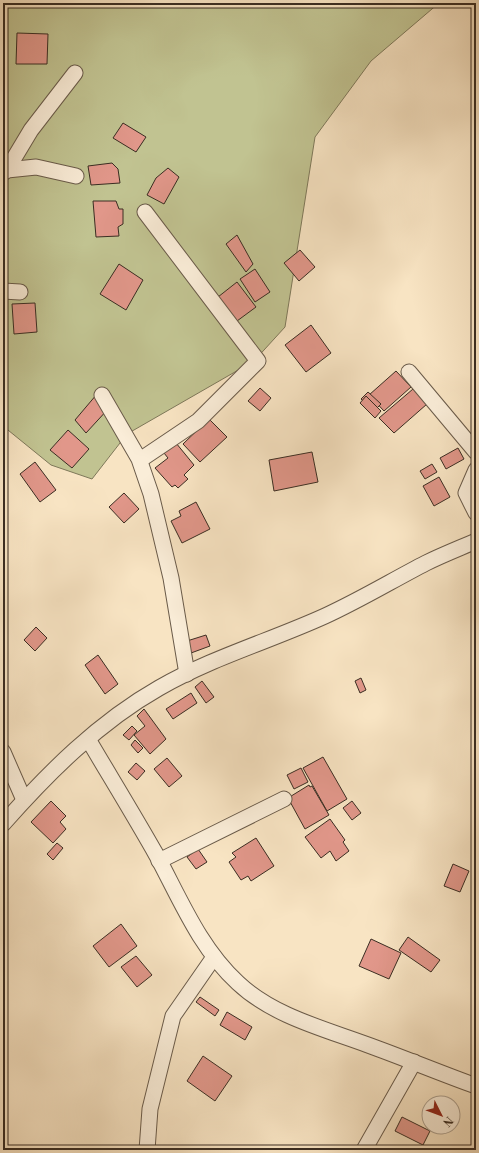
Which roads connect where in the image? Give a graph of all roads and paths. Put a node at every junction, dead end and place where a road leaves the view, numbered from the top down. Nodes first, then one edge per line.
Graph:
1 (75, 73) dead end
2 (5, 172) edge
3 (76, 176) dead end
4 (145, 212) dead end
5 (3, 291) edge
6 (20, 292) dead end
7 (409, 372) dead end
8 (102, 395) dead end
9 (476, 452) edge
10 (140, 460) junction
11 (476, 470) edge
12 (476, 513) edge
13 (476, 541) edge
14 (187, 674) junction
15 (88, 739) junction
16 (3, 752) edge
17 (284, 799) dead end
18 (24, 800) junction
19 (3, 824) edge
20 (159, 861) junction
21 (214, 958) junction
22 (414, 1062) junction
23 (476, 1086) edge
24 (147, 1150) edge
25 (364, 1150) edge

1 - 2 street
2 - 3 street
4 - 10 street
5 - 6 street
7 - 9 street
8 - 10 street
10 - 14 street
11 - 12 street
13 - 14 street
14 - 15 street
15 - 18 street
15 - 20 street
16 - 18 street
17 - 20 street
18 - 19 street
20 - 21 street
21 - 22 street
21 - 24 street
22 - 23 street
22 - 25 street

